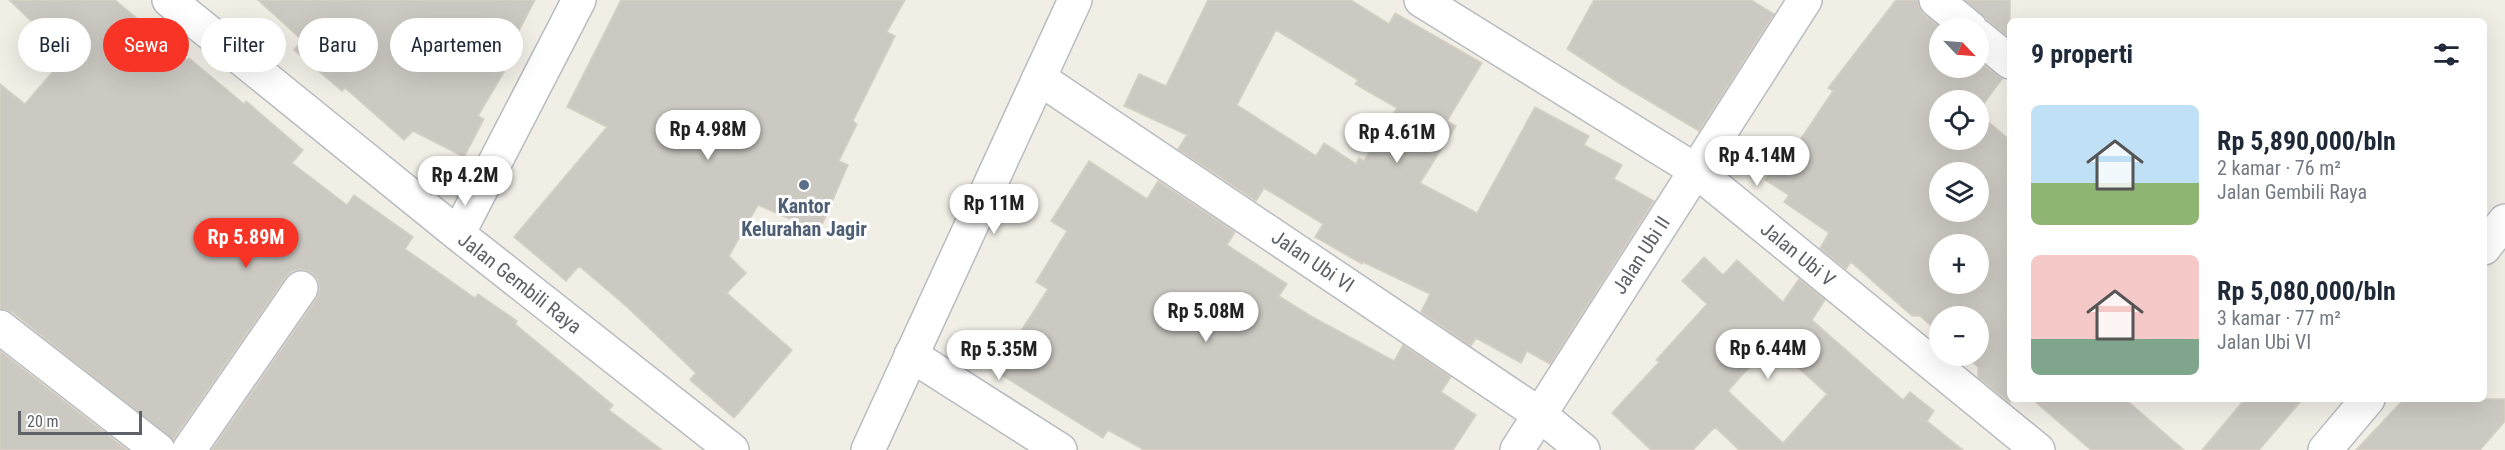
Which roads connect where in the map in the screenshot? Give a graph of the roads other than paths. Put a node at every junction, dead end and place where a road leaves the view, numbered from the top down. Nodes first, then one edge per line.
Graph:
1 (579, 0) edge
2 (1075, 0) edge
3 (1421, 0) edge
4 (1804, 0) edge
5 (1936, 0) edge
6 (172, 1) edge
7 (1958, 18) edge
8 (1989, 45) edge
9 (2007, 60) edge
10 (1039, 78) junction
11 (1695, 170) junction
12 (2505, 221) edge
13 (458, 234) junction
14 (2487, 244) edge
15 (301, 288) dead end
16 (0, 327) edge
17 (911, 355) junction
18 (2365, 402) edge
19 (1539, 414) junction
20 (158, 450) edge
21 (189, 450) edge
22 (732, 450) edge
23 (868, 450) edge
24 (1060, 450) edge
25 (1517, 450) edge
26 (1583, 450) edge
27 (2038, 450) edge
28 (2325, 450) edge

1 - 13 street
2 - 10 street
3 - 11 street, Jalan Ubi V
4 - 11 street, Jalan Ubi II
5 - 7 street
6 - 13 street, Jalan Gembili Raya
8 - 9 street
10 - 17 street
10 - 19 street, Jalan Ubi VI
11 - 19 street, Jalan Ubi II
11 - 27 street, Jalan Ubi V
12 - 14 street
13 - 22 street, Jalan Gembili Raya
15 - 21 street
16 - 20 street
17 - 23 street
17 - 24 street
18 - 28 street
19 - 25 street, Jalan Ubi II
19 - 26 street, Jalan Ubi VI

